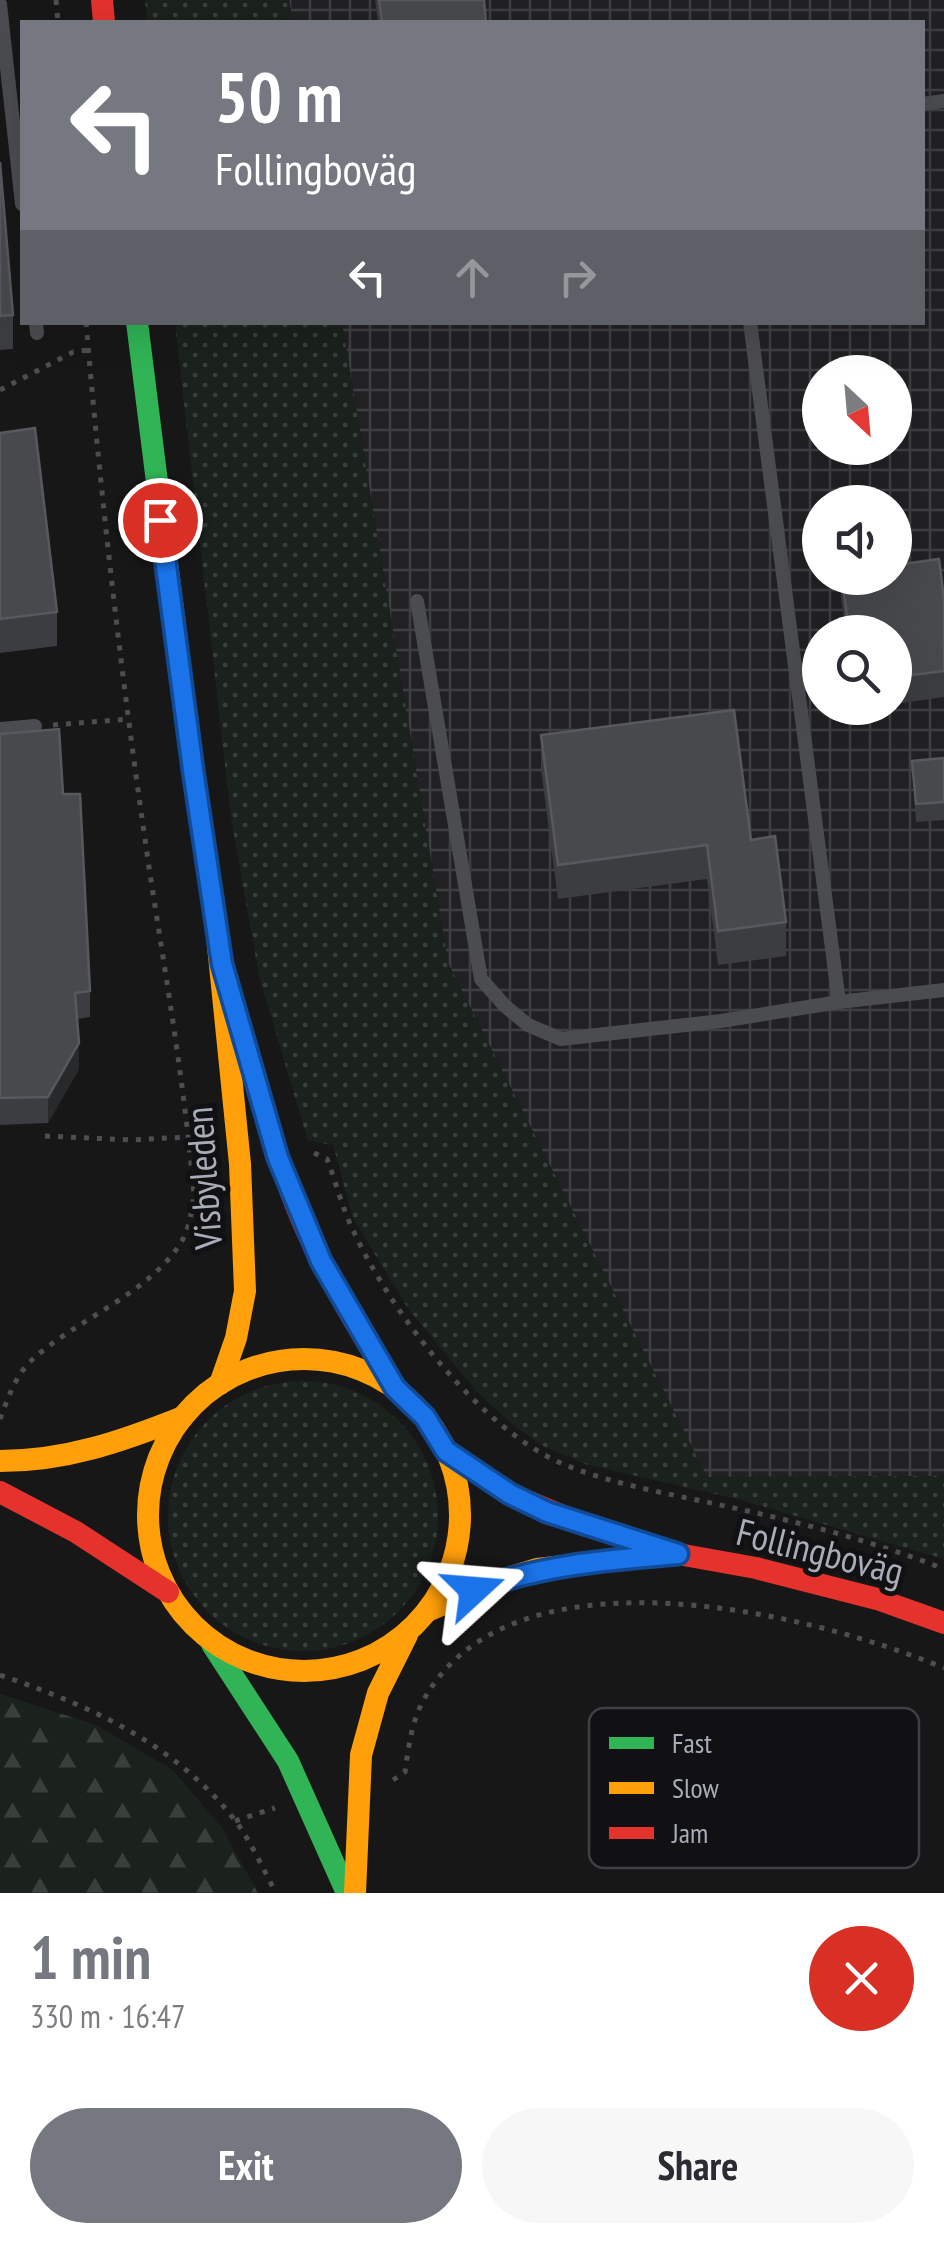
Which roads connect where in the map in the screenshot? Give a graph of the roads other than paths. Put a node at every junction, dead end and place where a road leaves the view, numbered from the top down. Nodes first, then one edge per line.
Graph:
1 (0, 4) edge
2 (20, 186) edge
3 (137, 325) edge
4 (750, 325) edge
5 (417, 601) dead end
6 (36, 726) edge
7 (0, 729) edge
8 (222, 964) junction
9 (944, 990) edge
10 (839, 1002) junction
11 (220, 1384) junction
12 (395, 1388) junction
13 (183, 1417) junction
14 (446, 1451) junction
15 (0, 1461) edge
16 (0, 1492) edge
17 (678, 1554) junction
18 (168, 1592) junction
19 (427, 1611) junction
20 (944, 1623) edge
21 (408, 1631) junction
22 (208, 1638) junction
23 (347, 1893) edge
24 (355, 1893) edge

1 - 2 lane
3 - 8 main road, Visbyleden
4 - 10 lane
5 - 10 lane
6 - 7 lane
8 - 11 main road, Visbyleden
8 - 12 main road, Visbyleden
9 - 10 lane
11 - 12 main road
11 - 13 main road
12 - 14 main road
13 - 15 main road
13 - 18 main road
14 - 17 main road, Follingboväg
14 - 19 main road
16 - 18 main road
17 - 19 main road, Follingboväg
17 - 20 main road, Follingboväg
18 - 22 main road
19 - 21 main road
21 - 22 main road
21 - 24 main road
22 - 23 main road

